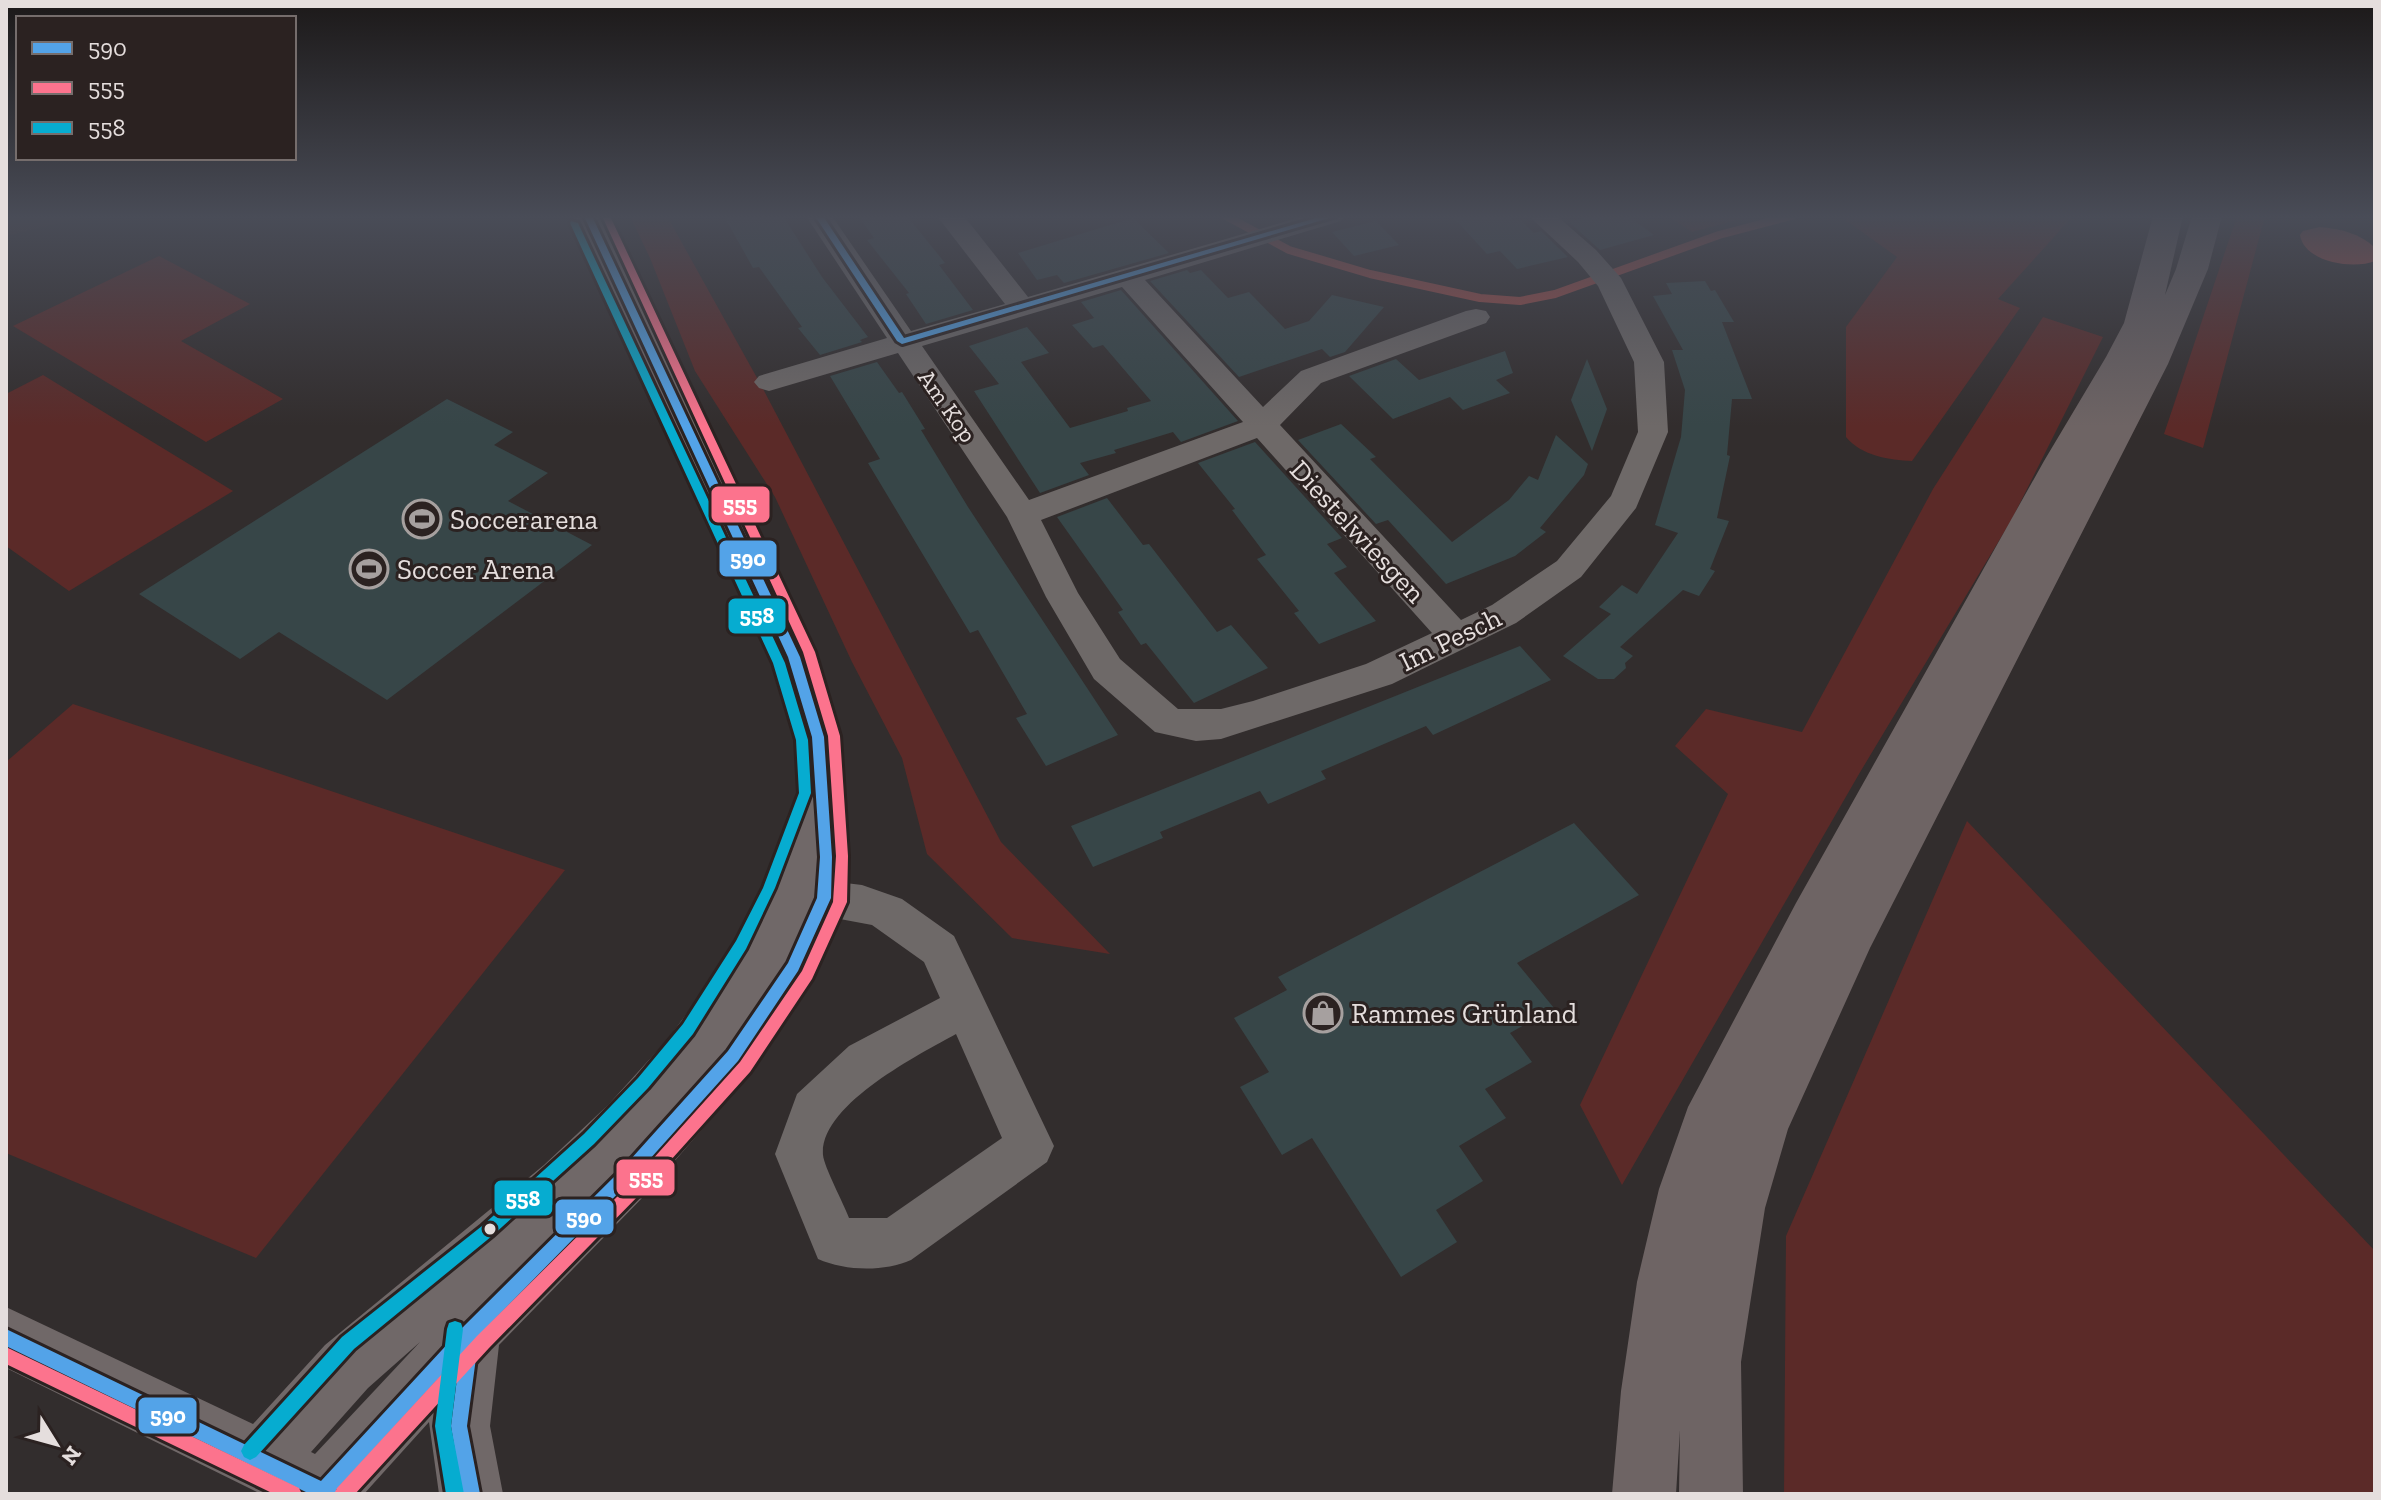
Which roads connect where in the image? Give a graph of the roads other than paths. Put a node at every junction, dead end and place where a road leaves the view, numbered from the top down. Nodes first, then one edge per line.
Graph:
1 (621, 286) edge
2 (865, 286) edge
3 (1006, 286) edge
4 (1098, 286) edge
5 (1136, 286) edge
6 (1609, 286) edge
7 (2152, 286) edge
8 (2181, 286) edge
9 (1023, 308) junction
10 (1476, 317) dead end
11 (902, 341) junction
12 (2145, 344) junction
13 (769, 382) dead end
14 (1261, 426) junction
15 (1022, 515) junction
16 (1455, 636) junction
17 (804, 896) junction
18 (964, 1007) junction
19 (471, 1331) junction
20 (6, 1337) edge
21 (262, 1462) junction
22 (326, 1493) edge
23 (471, 1494) edge
24 (1644, 1494) edge
25 (1711, 1494) edge

1 - 17 main road
2 - 11 street, Am Kop
3 - 9 street
4 - 9 street
5 - 14 street, Diestelwiesgen
6 - 16 street, Im Pesch
7 - 12 highway
8 - 12 highway
9 - 11 street
10 - 14 street
11 - 13 street
11 - 15 street, Am Kop
12 - 24 highway
12 - 25 highway
14 - 15 street
14 - 16 street, Diestelwiesgen
15 - 16 street, Im Pesch
17 - 18 street
17 - 19 main road
17 - 21 main road
18 - 18 street
19 - 22 main road
19 - 23 main road
20 - 21 main road
21 - 22 main road

